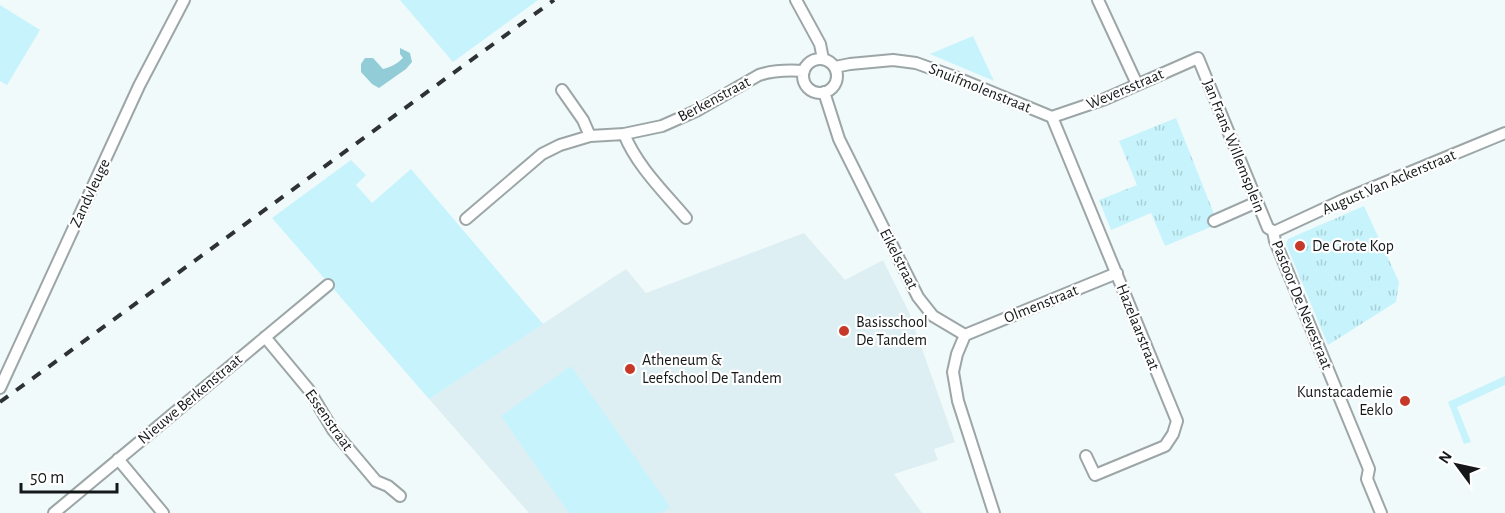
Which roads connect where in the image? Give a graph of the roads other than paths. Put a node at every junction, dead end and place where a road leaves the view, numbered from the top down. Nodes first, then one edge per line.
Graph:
1 (184, 0) edge
2 (796, 0) edge
3 (1098, 0) edge
4 (1198, 58) joint
5 (823, 59) junction
6 (835, 67) junction
7 (804, 71) junction
8 (1137, 84) junction
9 (562, 90) dead end
10 (824, 92) junction
11 (1052, 117) junction
12 (1505, 133) edge
13 (624, 134) junction
14 (590, 136) junction
15 (1257, 202) junction
16 (686, 218) dead end
17 (466, 219) dead end
18 (1214, 221) dead end
19 (1273, 231) junction
20 (1117, 273) junction
21 (327, 285) dead end
22 (965, 336) junction
23 (265, 337) junction
24 (0, 388) edge
25 (1086, 456) dead end
26 (118, 459) junction
27 (400, 496) dead end
28 (54, 513) edge
29 (163, 513) edge
30 (994, 513) edge
31 (1381, 513) edge

1 - 24 street, Zandvleuge
2 - 5 street
3 - 8 street
4 - 8 street, Weversstraat
4 - 15 street, Jan Frans Willemsplein
5 - 6 street
5 - 7 street
6 - 10 street
6 - 11 street, Snuifmolenstraat
7 - 10 street
7 - 13 street, Berkenstraat
8 - 11 street, Weversstraat
9 - 14 street
10 - 22 street, Eikelstraat
11 - 20 street, Hazelaarstraat
12 - 19 street, August Van Ackerstraat
13 - 14 street, Berkenstraat
13 - 16 street
14 - 17 street, Berkenstraat
15 - 18 street
15 - 19 street, Jan Frans Willemsplein
19 - 31 street, Pastoor De Nevestraat
20 - 22 street, Olmenstraat
20 - 25 street, Hazelaarstraat
21 - 23 street, Nieuwe Berkenstraat
22 - 30 street
23 - 26 street, Nieuwe Berkenstraat
23 - 27 street, Essenstraat
26 - 28 street, Nieuwe Berkenstraat
26 - 29 street

